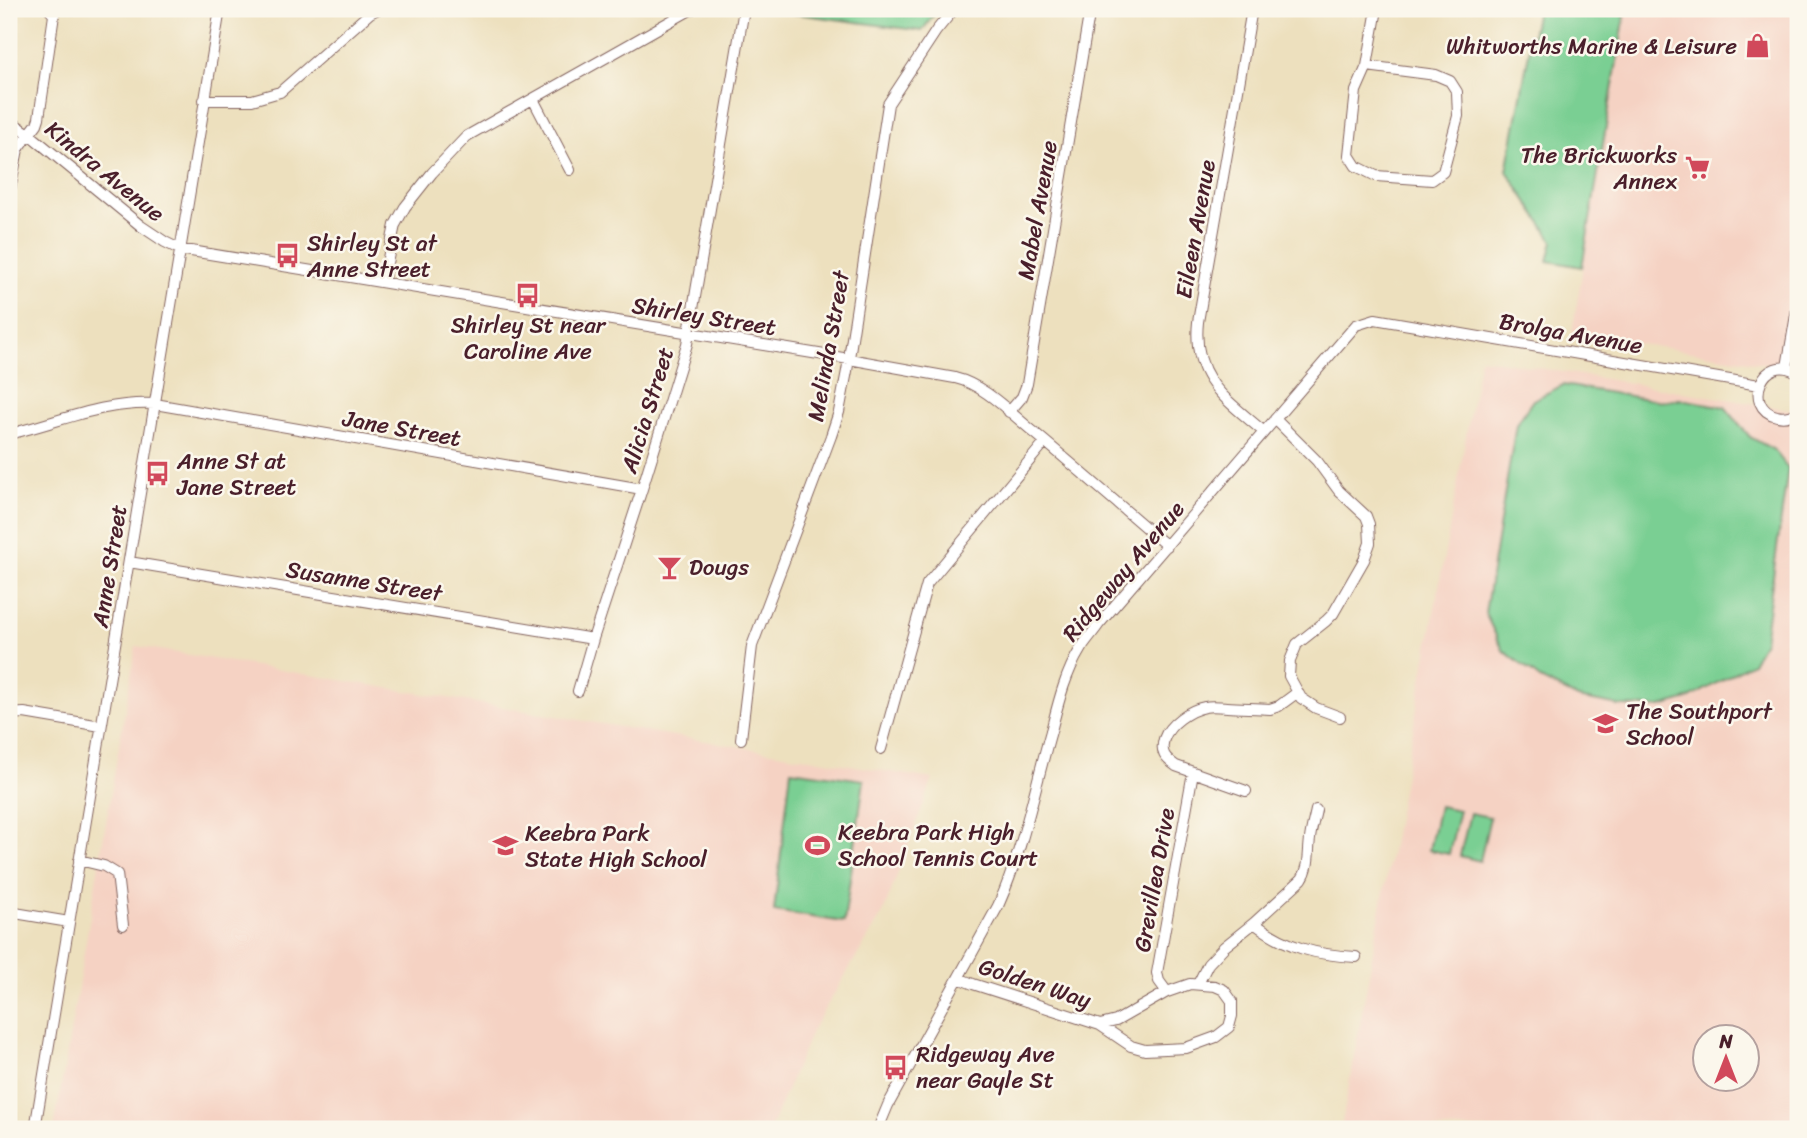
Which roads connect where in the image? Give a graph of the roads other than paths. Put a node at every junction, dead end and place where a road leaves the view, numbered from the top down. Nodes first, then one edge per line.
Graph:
1 (49, 9) edge
2 (220, 9) edge
3 (378, 9) edge
4 (692, 9) edge
5 (744, 9) edge
6 (954, 9) edge
7 (1090, 9) edge
8 (1252, 9) edge
9 (1377, 9) edge
10 (1367, 66) junction
11 (533, 99) junction
12 (204, 100) junction
13 (9, 120) edge
14 (29, 134) junction
15 (570, 170) dead end
16 (9, 194) edge
17 (179, 248) junction
18 (383, 282) junction
19 (1798, 303) edge
20 (1375, 319) joint
21 (689, 333) junction
22 (849, 359) junction
23 (1787, 368) junction
24 (1798, 373) edge
25 (1759, 385) junction
26 (155, 404) junction
27 (1009, 412) junction
28 (1798, 412) edge
29 (1275, 419) junction
30 (1264, 432) junction
31 (9, 434) edge
32 (1045, 442) junction
33 (642, 489) junction
34 (1167, 546) junction
35 (129, 562) junction
36 (593, 639) junction
37 (578, 691) dead end
38 (1298, 692) junction
39 (9, 713) edge
40 (1340, 717) dead end
41 (101, 726) junction
42 (741, 739) dead end
43 (881, 749) dead end
44 (1193, 772) junction
45 (1246, 791) dead end
46 (1316, 810) dead end
47 (79, 860) junction
48 (9, 912) edge
49 (69, 922) junction
50 (1254, 923) junction
51 (123, 925) dead end
52 (1356, 957) dead end
53 (958, 978) junction
54 (1198, 984) junction
55 (1167, 992) junction
56 (1100, 1025) junction
57 (35, 1129) edge
58 (878, 1129) edge

1 - 14 street
2 - 12 street, Anne Street
3 - 12 street
4 - 11 street
5 - 21 street, Alicia Street
6 - 22 street, Melinda Street
7 - 27 street, Mabel Avenue
8 - 30 street, Eileen Avenue
9 - 10 street
10 - 10 street
11 - 15 street
11 - 18 street
12 - 17 street, Anne Street
13 - 14 street, Kindra Avenue
14 - 16 street
14 - 17 street, Kindra Avenue
17 - 18 street, Shirley Street
17 - 26 street, Anne Street
18 - 21 street, Shirley Street
19 - 23 street
20 - 25 street, Brolga Avenue
20 - 29 street, Ridgeway Avenue
21 - 22 street, Shirley Street
21 - 33 street, Alicia Street
22 - 27 street, Shirley Street
22 - 42 street, Melinda Street
23 - 24 street
23 - 25 street
25 - 28 street
26 - 31 street, Jane Street
26 - 33 street, Jane Street
26 - 35 street, Anne Street
27 - 32 street, Shirley Street
29 - 30 street, Ridgeway Avenue
29 - 38 street
30 - 34 street, Ridgeway Avenue
32 - 34 street, Shirley Street
32 - 43 street
33 - 36 street, Alicia Street
34 - 53 street, Ridgeway Avenue
35 - 36 street, Susanne Street
35 - 41 street, Anne Street
36 - 37 street, Alicia Street
38 - 40 street
38 - 44 street
39 - 41 street
41 - 47 street, Anne Street
44 - 45 street
44 - 55 street, Grevillea Drive
46 - 50 street
47 - 49 street, Anne Street
47 - 51 street
48 - 49 street
49 - 57 street, Anne Street
50 - 52 street
50 - 54 street
53 - 56 street, Golden Way
53 - 58 street, Ridgeway Avenue
54 - 55 street, Golden Way
54 - 56 street, Golden Way
55 - 56 street, Golden Way

